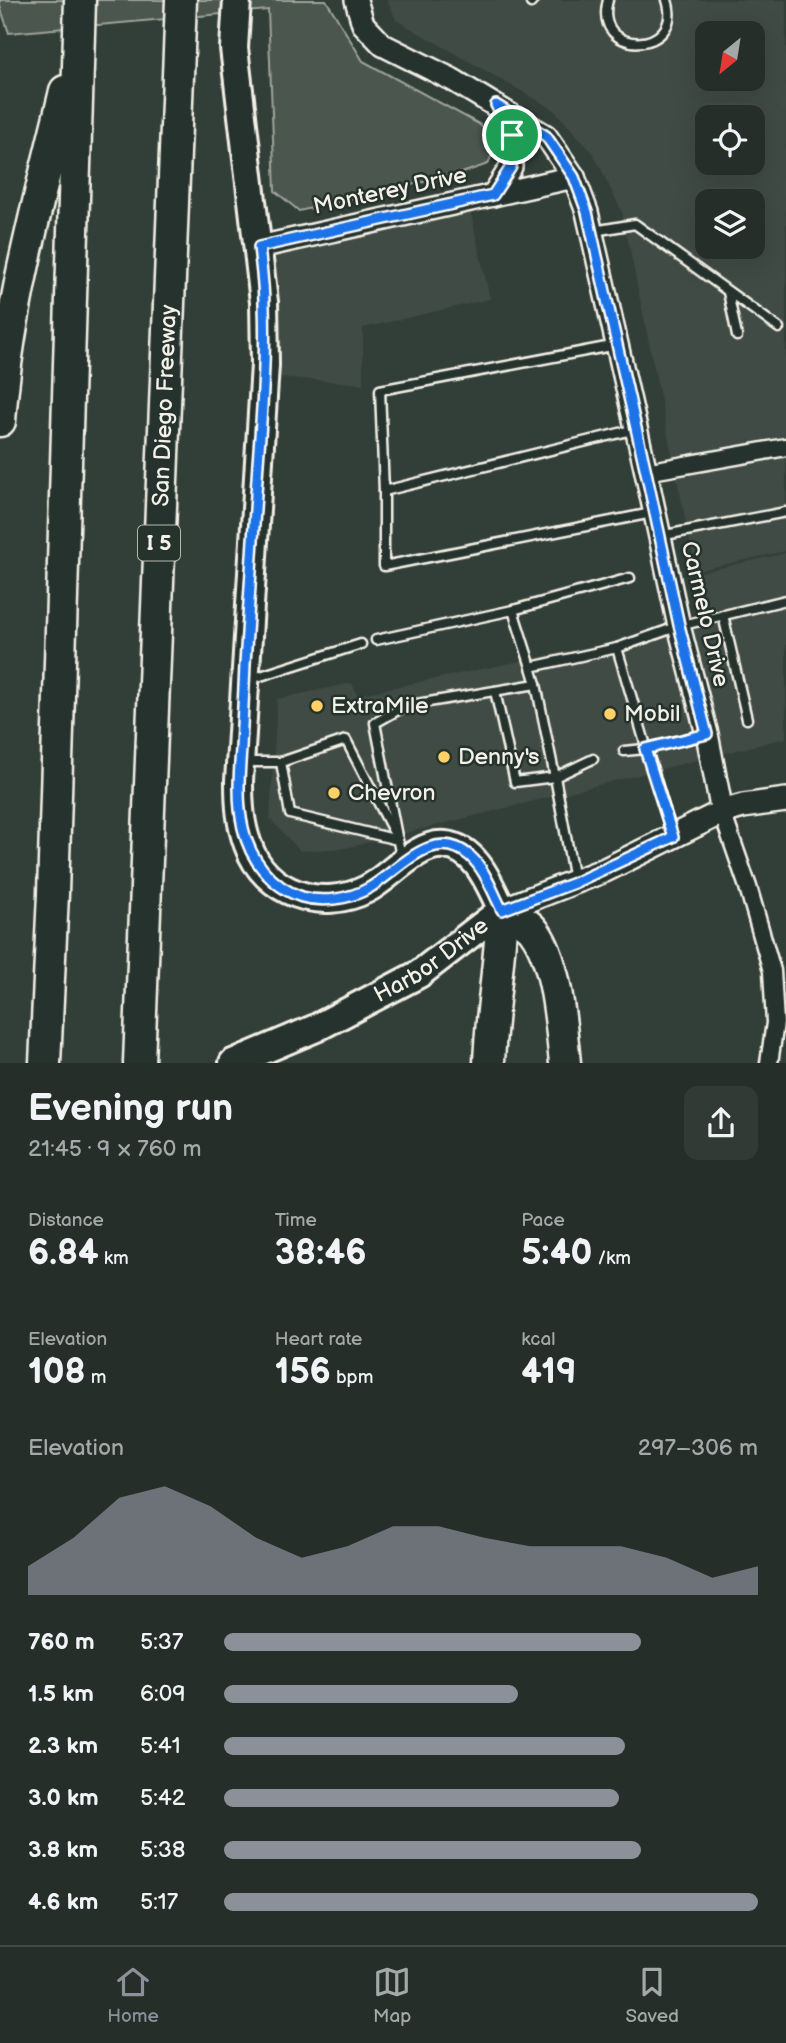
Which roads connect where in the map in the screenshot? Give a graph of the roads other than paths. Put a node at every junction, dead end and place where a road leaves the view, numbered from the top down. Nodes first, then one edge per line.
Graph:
1 (237, 0) edge
2 (356, 0) edge
3 (608, 0) edge
4 (667, 0) edge
5 (180, 12) edge
6 (80, 15) edge
7 (496, 105) junction
8 (574, 177) junction
9 (493, 195) junction
10 (591, 231) junction
11 (259, 247) junction
12 (727, 292) junction
13 (779, 328) dead end
14 (737, 336) dead end
15 (617, 345) junction
16 (0, 421) edge
17 (636, 429) junction
18 (786, 447) edge
19 (646, 472) junction
20 (384, 491) junction
21 (655, 512) junction
22 (786, 512) edge
23 (660, 536) junction
24 (630, 578) dead end
25 (786, 600) edge
26 (513, 610) junction
27 (723, 615) junction
28 (679, 625) junction
29 (376, 640) dead end
30 (361, 644) dead end
31 (617, 648) junction
32 (531, 667) junction
33 (244, 681) junction
34 (536, 684) junction
35 (495, 691) junction
36 (747, 719) dead end
37 (707, 734) junction
38 (645, 749) junction
39 (625, 751) dead end
40 (593, 759) dead end
41 (240, 762) junction
42 (281, 762) junction
43 (555, 777) junction
44 (786, 800) edge
45 (722, 812) junction
46 (673, 837) junction
47 (400, 852) junction
48 (574, 883) junction
49 (53, 894) junction
50 (502, 910) junction
51 (25, 1063) edge
52 (45, 1063) edge
53 (139, 1063) edge
54 (233, 1063) edge
55 (489, 1063) edge
56 (565, 1063) edge
57 (769, 1063) edge

1 - 11 main road
2 - 7 street, Carmelo Drive
3 - 4 lane
5 - 53 highway, San Diego Freeway / I 5
6 - 16 highway
6 - 49 highway
7 - 8 street, Carmelo Drive
7 - 9 street
8 - 9 street, Monterey Drive
8 - 10 street, Carmelo Drive
9 - 11 street, Monterey Drive
10 - 12 lane
10 - 15 street, Carmelo Drive
11 - 33 main road
12 - 13 lane
12 - 14 lane
15 - 17 street, Carmelo Drive
15 - 20 lane
17 - 19 street, Carmelo Drive
17 - 20 lane
18 - 19 street
19 - 21 street, Carmelo Drive
20 - 21 lane
21 - 23 street, Carmelo Drive
22 - 23 lane
23 - 28 street, Carmelo Drive
24 - 26 lane
25 - 27 lane
26 - 29 lane
26 - 32 lane
27 - 28 lane
27 - 36 lane
28 - 31 lane
28 - 37 street, Carmelo Drive
30 - 33 lane
31 - 32 lane
31 - 38 lane
32 - 34 lane
33 - 41 main road
34 - 35 lane
34 - 43 lane
35 - 43 lane
35 - 47 lane
37 - 38 lane
37 - 45 street, Carmelo Drive
38 - 39 lane
38 - 46 lane
40 - 43 lane
41 - 42 lane
41 - 47 main road
42 - 47 lane
42 - 47 lane
43 - 48 lane
44 - 45 main road, Harbor Drive
45 - 46 main road, Harbor Drive
45 - 57 street, Carmelo Drive
46 - 48 main road, Harbor Drive
47 - 50 main road
48 - 50 main road, Harbor Drive
49 - 51 highway
49 - 52 highway
50 - 54 main road, Harbor Drive
50 - 55 highway
50 - 56 highway

